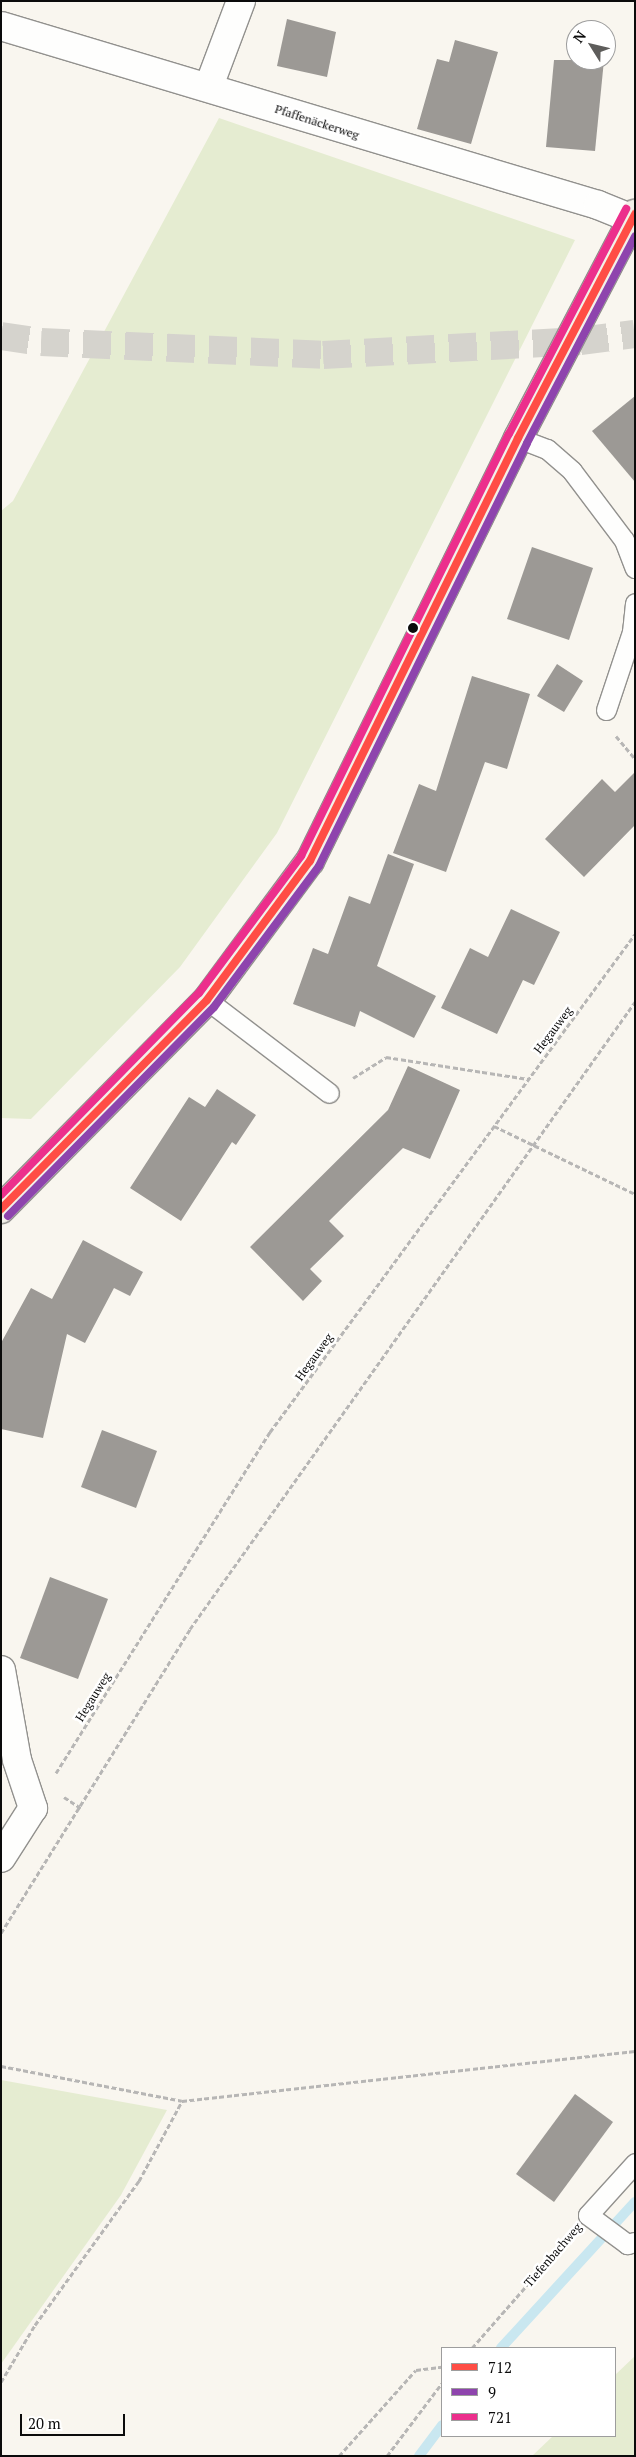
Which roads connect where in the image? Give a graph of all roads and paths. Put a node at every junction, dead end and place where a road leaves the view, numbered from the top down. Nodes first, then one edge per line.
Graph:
1 (241, 1) edge
2 (1, 26) edge
3 (209, 86) junction
4 (633, 216) edge
5 (518, 438) junction
6 (635, 568) edge
7 (635, 603) edge
8 (606, 710) dead end
9 (635, 934) edge
10 (207, 1000) junction
11 (635, 1002) edge
12 (528, 1079) junction
13 (329, 1093) joint
14 (494, 1126) junction
15 (533, 1144) junction
16 (635, 1194) edge
17 (1, 1208) edge
18 (1, 1670) edge
19 (33, 1808) junction
20 (1, 1858) edge
21 (1, 1933) edge
22 (635, 2051) edge
23 (1, 2066) edge
24 (182, 2101) junction
25 (635, 2163) edge
26 (588, 2215) junction
27 (631, 2243) edge
28 (473, 2347) edge
29 (441, 2367) edge
30 (1, 2382) edge
31 (441, 2384) edge
32 (339, 2456) edge
33 (387, 2456) edge

1 - 3 street
2 - 3 street, Pfaffenäckerweg
3 - 4 street, Pfaffenäckerweg
4 - 5 main road
5 - 6 lane
5 - 10 main road
7 - 8 lane
9 - 12 path, Hegauweg
10 - 13 lane
10 - 17 main road
11 - 15 path
12 - 13 path
12 - 14 path, Hegauweg
14 - 15 path
14 - 19 path, Hegauweg
15 - 16 path
15 - 21 path
18 - 19 street
19 - 20 street
22 - 24 path
23 - 24 path
24 - 30 path
25 - 26 lane, Tiefenbachweg
26 - 27 lane
26 - 28 path, Tiefenbachweg
29 - 32 path
31 - 33 path

